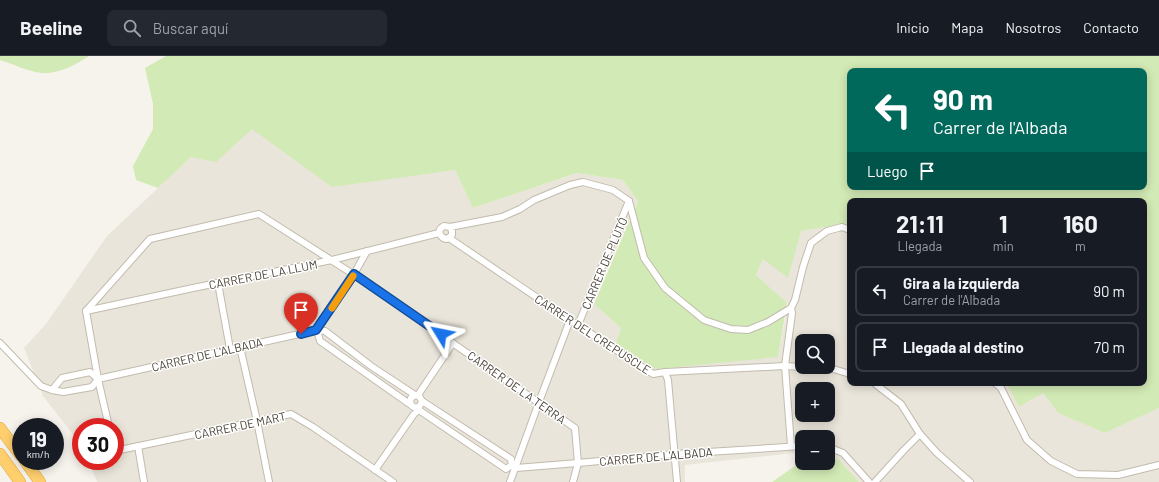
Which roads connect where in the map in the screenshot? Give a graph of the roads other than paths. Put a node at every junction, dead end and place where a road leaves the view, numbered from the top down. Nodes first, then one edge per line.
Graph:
1 (629, 201) junction
2 (450, 227) junction
3 (847, 229) edge
4 (439, 233) junction
5 (449, 238) junction
6 (367, 251) junction
7 (332, 260) junction
8 (354, 274) junction
9 (218, 283) junction
10 (791, 308) junction
11 (86, 311) junction
12 (570, 320) junction
13 (578, 325) junction
14 (316, 330) junction
15 (0, 343) edge
16 (453, 343) junction
17 (240, 347) junction
18 (230, 349) junction
19 (785, 366) junction
20 (795, 367) edge
21 (835, 370) edge
22 (665, 372) junction
23 (847, 373) edge
24 (98, 379) junction
25 (878, 386) edge
26 (999, 386) edge
27 (52, 390) junction
28 (416, 395) junction
29 (422, 401) junction
30 (539, 402) junction
31 (415, 407) junction
32 (107, 418) edge
33 (257, 421) junction
34 (0, 428) edge
35 (920, 434) junction
36 (12, 444) edge
37 (138, 446) junction
38 (790, 446) junction
39 (795, 446) edge
40 (124, 449) edge
41 (835, 450) edge
42 (0, 454) edge
43 (675, 454) junction
44 (578, 463) junction
45 (1159, 465) edge
46 (514, 466) junction
47 (31, 470) edge
48 (376, 470) junction
49 (20, 482) edge
50 (40, 482) edge
51 (144, 482) edge
52 (269, 482) edge
53 (391, 482) edge
54 (510, 482) edge
55 (573, 482) edge
56 (677, 482) edge
57 (869, 482) edge
58 (876, 482) edge
59 (970, 482) edge

1 - 2 street
1 - 10 street
1 - 13 street, CARRER DE PLUTÓ
2 - 4 street
2 - 5 street
3 - 10 street
4 - 5 street
4 - 6 street, CARRER DE LA LLUM
5 - 12 street, CARRER DEL CREPUSCLE
6 - 7 street, CARRER DE LA LLUM
6 - 8 street
7 - 8 street, CARRER DE LA TERRA
7 - 9 street, CARRER DE LA LLUM
7 - 11 street, CARRER DE LA TERRA
8 - 14 street
8 - 16 street, CARRER DE LA TERRA
9 - 11 street, CARRER DE LA LLUM
9 - 18 street
10 - 19 street
11 - 24 street
12 - 13 street, CARRER DEL CREPUSCLE
12 - 30 street, CARRER DE PLUTÓ
13 - 22 street, CARRER DEL CREPUSCLE
14 - 17 street, CARRER DE L'ALBADA
14 - 28 street
14 - 31 street, CARRER DE L'ALBADA
15 - 27 street
16 - 28 street
16 - 30 street, CARRER DE LA TERRA
17 - 18 street, CARRER DE L'ALBADA
17 - 33 street
18 - 24 street, CARRER DE L'ALBADA
19 - 20 street, CARRER DEL CREPUSCLE
19 - 22 street, CARRER DEL CREPUSCLE
19 - 38 street
21 - 23 street
22 - 43 street
24 - 27 street, CARRER DE L'ALBADA
24 - 27 street, CARRER DE L'ALBADA
24 - 32 street
25 - 35 street
26 - 45 street
28 - 29 street
28 - 31 street
29 - 31 street
29 - 46 street
30 - 44 street, CARRER DE LA TERRA
30 - 46 street, CARRER DE PLUTÓ
31 - 46 street, CARRER DE L'ALBADA
31 - 48 street
33 - 37 street, CARRER DE MART
33 - 48 street, CARRER DE MART
33 - 52 street
34 - 36 highway
35 - 58 street
35 - 59 street
37 - 40 street, CARRER DE MART
37 - 51 street
38 - 39 street, CARRER DE L'ALBADA
38 - 43 street, CARRER DE L'ALBADA
41 - 57 street
42 - 49 highway
43 - 44 street, CARRER DE L'ALBADA
43 - 56 street
44 - 46 street, CARRER DE L'ALBADA
44 - 55 street, CARRER DE LA TERRA
46 - 54 street, CARRER DE PLUTÓ
47 - 50 highway
48 - 53 street, CARRER DE MART

